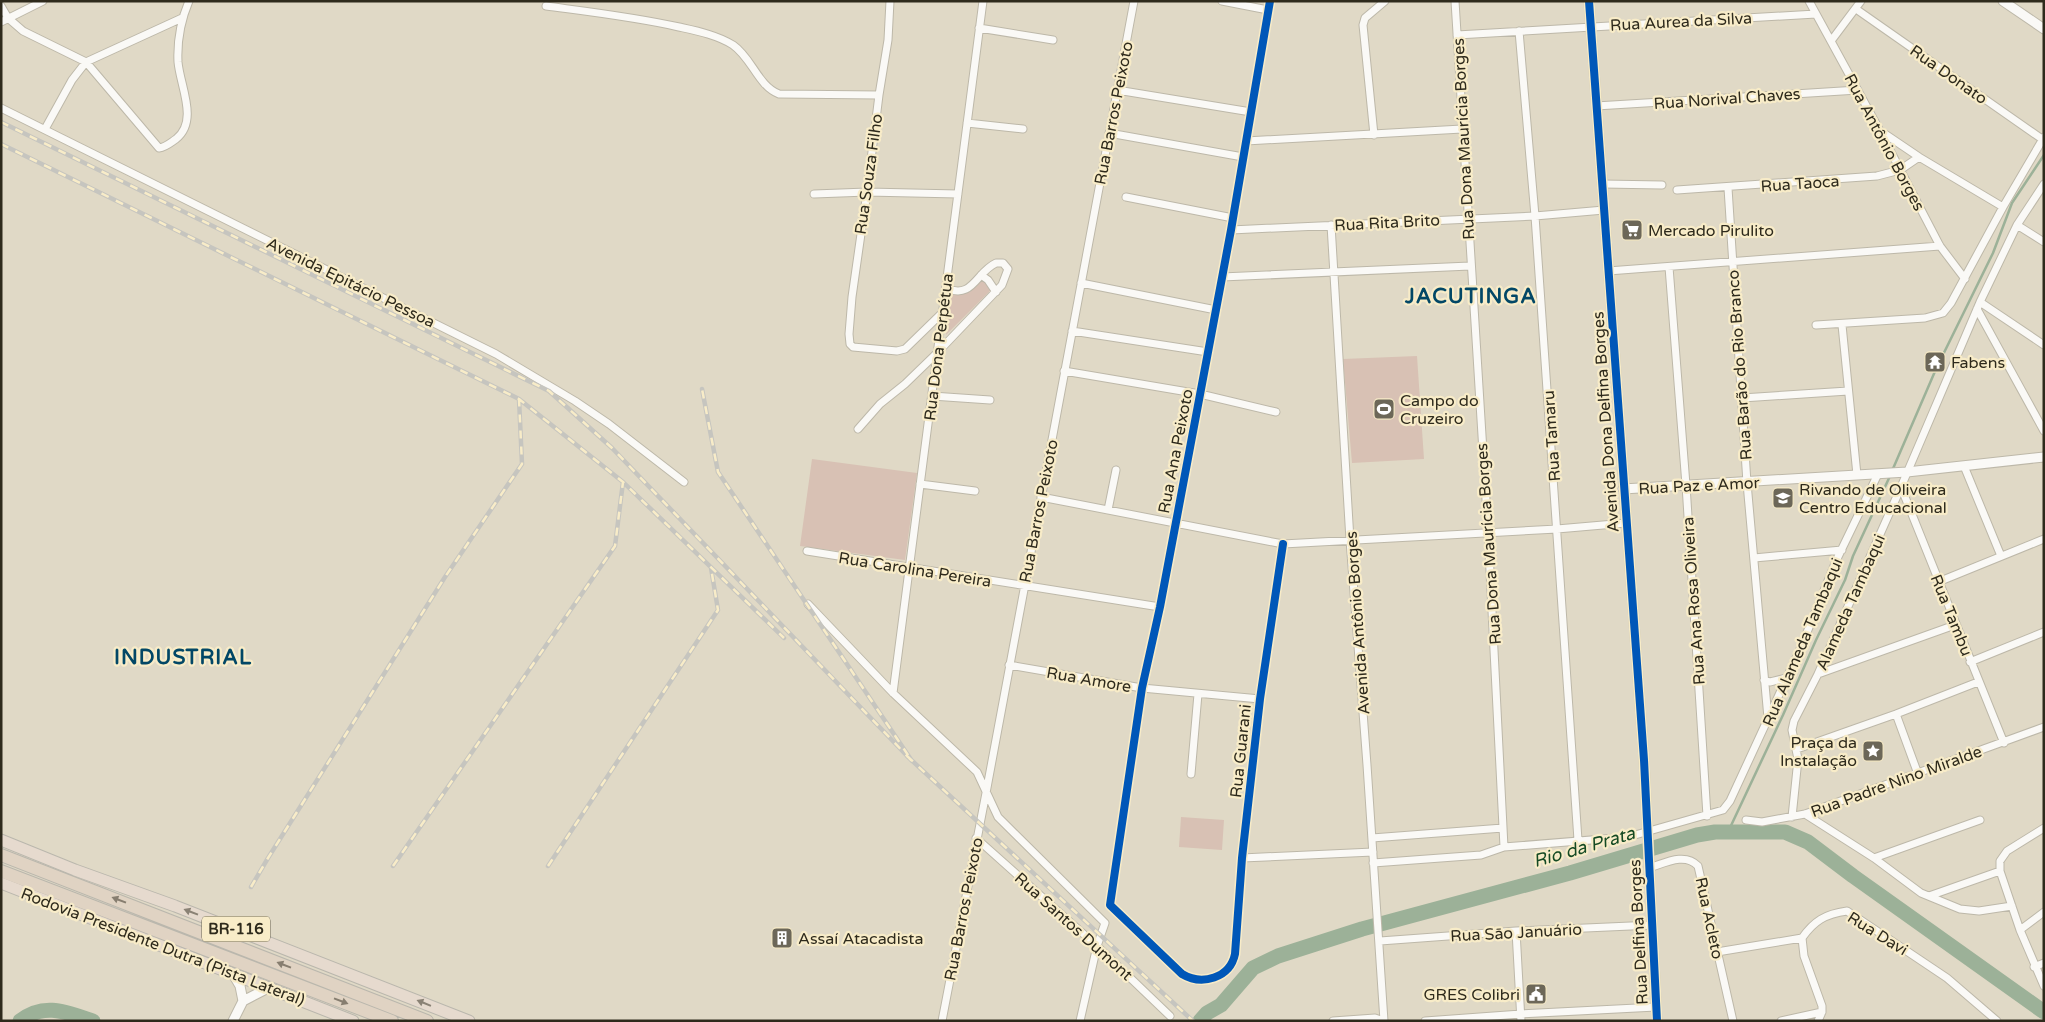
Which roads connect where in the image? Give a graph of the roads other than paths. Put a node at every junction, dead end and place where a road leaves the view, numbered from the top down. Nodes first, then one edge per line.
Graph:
1 (43, 1) edge
2 (189, 1) edge
3 (890, 1) edge
4 (983, 1) edge
5 (1134, 1) edge
6 (1222, 1) edge
7 (1270, 1) edge
8 (1385, 1) edge
9 (1455, 1) edge
10 (1589, 1) edge
11 (1809, 1) edge
12 (1861, 1) edge
13 (2003, 1) edge
14 (1, 6) edge
15 (546, 6) dead end
16 (1856, 8) junction
17 (1268, 10) junction
18 (1816, 14) junction
19 (8, 18) junction
20 (182, 18) junction
21 (1, 22) edge
22 (1590, 26) junction
23 (979, 28) junction
24 (2044, 29) edge
25 (1519, 31) junction
26 (1457, 35) junction
27 (1053, 40) dead end
28 (1831, 41) junction
29 (86, 62) junction
30 (1118, 90) junction
31 (1858, 90) junction
32 (879, 95) junction
33 (1596, 106) junction
34 (1, 108) edge
35 (1251, 112) junction
36 (967, 123) junction
37 (45, 128) junction
38 (1023, 129) dead end
39 (1462, 129) junction
40 (1880, 131) junction
41 (1109, 133) junction
42 (1374, 135) junction
43 (2043, 138) edge
44 (1246, 141) junction
45 (1919, 157) junction
46 (1243, 158) junction
47 (1900, 170) junction
48 (1603, 184) junction
49 (2044, 184) edge
50 (1662, 185) dead end
51 (1728, 188) junction
52 (1677, 190) dead end
53 (868, 192) junction
54 (814, 194) dead end
55 (958, 194) junction
56 (1126, 197) dead end
57 (2003, 207) junction
58 (1604, 210) junction
59 (1535, 216) junction
60 (1233, 218) junction
61 (1468, 218) junction
62 (2017, 224) junction
63 (1330, 225) junction
64 (1230, 230) junction
65 (2044, 242) edge
66 (1940, 246) junction
67 (1733, 262) junction
68 (1470, 266) junction
69 (1669, 267) junction
70 (1608, 271) junction
71 (1334, 272) junction
72 (981, 275) junction
73 (1222, 277) junction
74 (1965, 279) junction
75 (1081, 283) junction
76 (946, 288) junction
77 (996, 292) junction
78 (1978, 306) junction
79 (1216, 310) junction
80 (942, 313) junction
81 (1816, 325) dead end
82 (1842, 325) junction
83 (1072, 331) junction
84 (2044, 345) edge
85 (1208, 352) junction
86 (937, 353) junction
87 (1064, 371) junction
88 (1848, 391) junction
89 (1200, 394) junction
90 (932, 396) junction
91 (1742, 398) junction
92 (990, 400) dead end
93 (1276, 412) dead end
94 (858, 430) dead end
95 (2044, 431) edge
96 (2044, 456) edge
97 (1964, 466) junction
98 (1116, 470) dead end
99 (1904, 472) junction
100 (1881, 473) junction
101 (1857, 475) junction
102 (684, 482) dead end
103 (1747, 483) junction
104 (920, 484) junction
105 (1686, 485) junction
106 (1901, 487) junction
107 (1623, 489) junction
108 (975, 491) dead end
109 (1041, 497) junction
110 (1108, 510) junction
111 (1176, 522) junction
112 (1626, 523) junction
113 (1558, 529) junction
114 (1488, 532) junction
115 (2044, 539) edge
116 (1350, 540) junction
117 (1283, 544) junction
118 (1842, 550) junction
119 (807, 551) dead end
120 (2002, 556) junction
121 (1754, 558) junction
122 (909, 568) junction
123 (1938, 582) junction
124 (1024, 586) junction
125 (808, 604) dead end
126 (1160, 607) junction
127 (1955, 625) junction
128 (2044, 632) edge
129 (1970, 662) junction
130 (1009, 665) junction
131 (1818, 674) junction
132 (1786, 678) junction
133 (1764, 680) junction
134 (1978, 682) junction
135 (1142, 688) junction
136 (893, 693) junction
137 (1198, 694) junction
138 (1260, 699) junction
139 (1896, 714) junction
140 (1768, 721) junction
141 (2044, 727) edge
142 (2004, 743) junction
143 (1797, 749) junction
144 (1191, 774) dead end
145 (1918, 774) junction
146 (986, 793) junction
147 (1805, 814) junction
148 (1707, 816) junction
149 (1792, 817) junction
150 (1746, 820) dead end
151 (1980, 820) dead end
152 (1503, 828) junction
153 (2044, 828) edge
154 (1647, 837) junction
155 (976, 838) junction
156 (1372, 838) junction
157 (1, 840) edge
158 (1578, 840) junction
159 (1504, 846) junction
160 (1, 847) edge
161 (1372, 852) junction
162 (1, 856) edge
163 (1242, 858) junction
164 (1874, 858) junction
165 (1373, 863) junction
166 (1649, 864) junction
167 (1, 871) edge
168 (2000, 871) junction
169 (1, 883) edge
170 (84, 886) junction
171 (1929, 896) junction
172 (2012, 906) junction
173 (2044, 912) edge
174 (1653, 925) junction
175 (2020, 930) junction
176 (1516, 931) junction
177 (1379, 937) junction
178 (1802, 938) junction
179 (1097, 946) junction
180 (1717, 952) junction
181 (1233, 962) joint
182 (2044, 963) edge
183 (2034, 968) junction
184 (233, 974) junction
185 (2044, 986) edge
186 (268, 988) junction
187 (243, 1001) junction
188 (1656, 1007) junction
189 (1822, 1012) junction
190 (1170, 1016) dead end
191 (1521, 1017) edge
192 (233, 1021) edge
193 (353, 1021) edge
194 (392, 1021) edge
195 (427, 1021) edge
196 (469, 1021) edge
197 (942, 1021) edge
198 (1080, 1021) edge
199 (1334, 1021) edge
200 (1384, 1021) edge
201 (1425, 1021) edge
202 (1656, 1021) edge
203 (1733, 1021) edge
204 (1781, 1021) edge
205 (1818, 1021) edge
206 (1997, 1021) edge

1 - 19 street
2 - 20 street
3 - 32 street, Rua Souza Filho
4 - 23 street, Rua Dona Perpétua
5 - 30 street, Rua Barros Peixoto
6 - 17 street
7 - 17 street, Rua Ana Peixoto
8 - 42 street
9 - 26 street, Rua Dona Maurícia Borges
10 - 22 street, Avenida Dona Delfina Borges
11 - 18 street, Rua Antônio Borges
12 - 16 street
13 - 24 street
14 - 19 street
15 - 32 street
16 - 28 street
16 - 43 street, Rua Donato
17 - 35 street, Rua Ana Peixoto
18 - 22 street, Rua Aurea da Silva
18 - 28 street, Rua Antônio Borges
19 - 21 street
19 - 29 street
20 - 29 street
20 - 29 street
22 - 25 street, Rua Aurea da Silva
22 - 33 street, Avenida Dona Delfina Borges
23 - 27 street
23 - 36 street, Rua Dona Perpétua
25 - 26 street, Rua Aurea da Silva
25 - 59 street, Rua Tamaru
26 - 39 street, Rua Dona Maurícia Borges
28 - 31 street, Rua Antônio Borges
29 - 37 street
30 - 35 street
30 - 41 street, Rua Barros Peixoto
31 - 33 street, Rua Norival Chaves
31 - 40 street, Rua Antônio Borges
32 - 53 street, Rua Souza Filho
33 - 48 street, Avenida Dona Delfina Borges
34 - 37 street, Avenida Epitácio Pessoa
35 - 44 street, Rua Ana Peixoto
36 - 38 street
36 - 55 street, Rua Dona Perpétua
37 - 102 street, Avenida Epitácio Pessoa
39 - 42 street
39 - 61 street, Rua Dona Maurícia Borges
40 - 45 street
40 - 47 street, Rua Antônio Borges
41 - 46 street
41 - 75 street, Rua Barros Peixoto
42 - 44 street
43 - 57 street
44 - 46 street, Rua Ana Peixoto
45 - 47 street, Rua Taoca
45 - 57 street
46 - 60 street, Rua Ana Peixoto
47 - 51 street, Rua Taoca
47 - 66 street, Rua Antônio Borges
48 - 50 street
48 - 58 street, Avenida Dona Delfina Borges
49 - 62 street, Alameda Tambaqui
51 - 52 street, Rua Taoca
51 - 67 street, Rua Barão do Rio Branco
53 - 54 street
53 - 55 street
53 - 80 street, Rua Souza Filho
55 - 76 street, Rua Dona Perpétua
56 - 60 street
57 - 74 street
58 - 59 street, Rua Rita Brito
58 - 70 street, Avenida Dona Delfina Borges
59 - 61 street, Rua Rita Brito
59 - 113 street, Rua Tamaru
60 - 64 street, Rua Ana Peixoto
61 - 63 street, Rua Rita Brito
61 - 68 street, Rua Dona Maurícia Borges
62 - 65 street
62 - 78 street, Alameda Tambaqui
63 - 64 street, Rua Rita Brito
63 - 71 street, Avenida Antônio Borges
64 - 73 street, Rua Ana Peixoto
66 - 67 street
66 - 74 street, Rua Antônio Borges
67 - 69 street
67 - 91 street, Rua Barão do Rio Branco
68 - 71 street
68 - 114 street, Rua Dona Maurícia Borges
69 - 70 street
69 - 105 street, Rua Ana Rosa Oliveira
70 - 107 street, Avenida Dona Delfina Borges
71 - 73 street
71 - 116 street, Avenida Antônio Borges
72 - 76 street
72 - 77 street
72 - 77 street
73 - 79 street, Rua Ana Peixoto
74 - 82 street
75 - 79 street
75 - 83 street, Rua Barros Peixoto
76 - 80 street, Rua Dona Perpétua
77 - 86 street
78 - 84 street
78 - 95 street
78 - 99 street, Alameda Tambaqui
79 - 85 street, Rua Ana Peixoto
80 - 86 street, Rua Dona Perpétua
81 - 82 street
82 - 88 street
83 - 85 street
83 - 87 street, Rua Barros Peixoto
85 - 89 street, Rua Ana Peixoto
86 - 90 street, Rua Dona Perpétua
86 - 94 street
87 - 89 street
87 - 109 street, Rua Barros Peixoto
88 - 91 street
88 - 101 street
89 - 93 street
89 - 111 street, Rua Ana Peixoto
90 - 92 street
90 - 104 street, Rua Dona Perpétua
91 - 103 street, Rua Barão do Rio Branco
96 - 97 street, Rua Paz e Amor
97 - 99 street, Rua Paz e Amor
97 - 120 street
98 - 110 street
99 - 100 street, Rua Paz e Amor
99 - 106 street, Alameda Tambaqui
100 - 101 street, Rua Paz e Amor
100 - 118 street, Rua Alameda Tambaqui
101 - 103 street, Rua Paz e Amor
103 - 105 street, Rua Paz e Amor
103 - 121 street, Rua Barão do Rio Branco
104 - 108 street
104 - 122 street, Rua Dona Perpétua
105 - 107 street, Rua Paz e Amor
105 - 148 street, Rua Ana Rosa Oliveira
106 - 123 street, Rua Tambu
106 - 131 street, Alameda Tambaqui
107 - 112 street, Avenida Dona Delfina Borges
109 - 110 street
109 - 124 street, Rua Barros Peixoto
110 - 111 street
111 - 117 street
111 - 126 street, Rua Ana Peixoto
112 - 113 street
112 - 154 street, Avenida Dona Delfina Borges
113 - 114 street
113 - 158 street, Rua Tamaru
114 - 116 street
114 - 152 street, Rua Dona Maurícia Borges
115 - 120 street
116 - 117 street
116 - 156 street, Avenida Antônio Borges
117 - 138 street, Rua Guarani
118 - 121 street
118 - 132 street, Rua Alameda Tambaqui
119 - 122 street, Rua Carolina Pereira
120 - 123 street
121 - 133 street, Rua Barão do Rio Branco
122 - 124 street, Rua Carolina Pereira
122 - 136 street, Rua Dona Perpétua
123 - 127 street, Rua Tambu
124 - 126 street, Rua Carolina Pereira
124 - 130 street, Rua Barros Peixoto
125 - 136 street
126 - 135 street, Rua Ana Peixoto
127 - 129 street, Rua Tambu
127 - 131 street
128 - 129 street
129 - 134 street, Rua Tambu
130 - 135 street, Rua Amore
130 - 146 street, Rua Barros Peixoto
131 - 143 street, Alameda Tambaqui
132 - 133 street
132 - 140 street, Rua Alameda Tambaqui
133 - 140 street, Rua Barão do Rio Branco
134 - 139 street
134 - 142 street, Rua Tambu
135 - 137 street, Rua Amore
135 - 181 street, Rua Ana Peixoto
136 - 146 street
137 - 138 street, Rua Amore
137 - 144 street
138 - 163 street, Rua Guarani
139 - 143 street
139 - 145 street
140 - 148 street, Rua Alameda Tambaqui
141 - 142 street, Rua Padre Nino Miralde
142 - 145 street, Rua Padre Nino Miralde
143 - 149 street, Alameda Tambaqui
145 - 147 street, Rua Padre Nino Miralde
146 - 155 street, Rua Barros Peixoto
146 - 179 street
147 - 149 street, Rua Padre Nino Miralde
147 - 164 street
148 - 154 street
149 - 150 street, Rua Padre Nino Miralde
151 - 164 street
152 - 156 street
152 - 159 street, Rua Dona Maurícia Borges
153 - 168 street
154 - 158 street
154 - 166 street, Rua Delfina Borges
155 - 179 street, Rua Santos Dumont
155 - 197 street, Rua Barros Peixoto
156 - 161 street, Avenida Antônio Borges
196 -> 157 highway, BR-116
158 - 159 street
159 - 165 street
160 - 170 highway
161 - 163 street
161 - 165 street, Avenida Antônio Borges
162 - 170 highway, BR-116
163 - 181 street, Rua Guarani
164 - 171 street
165 - 177 street, Avenida Antônio Borges
166 - 174 street, Rua Delfina Borges
166 - 180 street, Rua Acleto
167 -> 194 highway, BR-116
168 - 171 street
168 - 172 street
169 - 184 highway, Rodovia Presidente Dutra (Pista Lateral) / BR-116
195 -> 170 highway, BR-116
171 - 172 street
172 - 175 street
173 - 175 street
174 - 176 street, Rua Sāo Januário
174 - 188 street, Rua Delfina Borges
175 - 183 street
176 - 177 street, Rua Sāo Januário
176 - 191 street
177 - 200 street, Avenida Antônio Borges
178 - 180 street
178 - 189 street
178 - 206 street, Rua Davi
179 - 190 street, Rua Santos Dumont
179 - 198 street
180 - 203 street, Rua Acleto
182 - 183 street
183 - 185 street
184 - 186 highway, Rodovia Presidente Dutra (Pista Lateral) / BR-116
184 - 187 street
186 - 187 street
186 - 193 highway, Rodovia Presidente Dutra (Pista Lateral) / BR-116
187 - 192 street
188 - 191 street
188 - 202 street, Rua Delfina Borges
189 - 204 street
189 - 205 street
191 - 201 street
199 - 200 street

